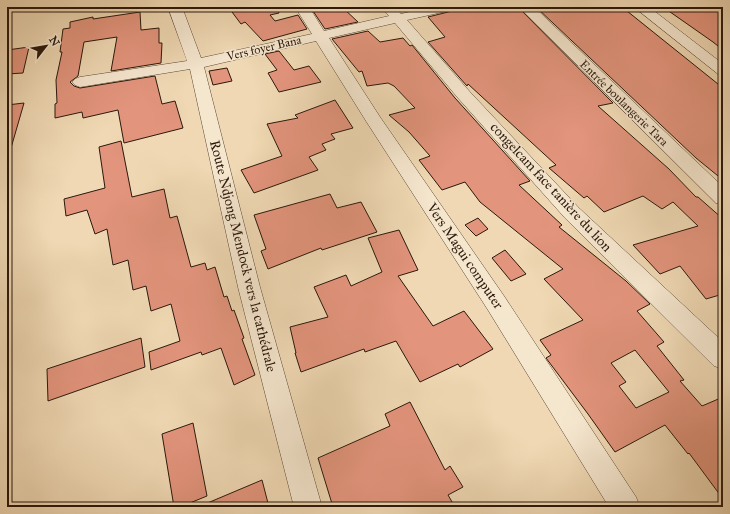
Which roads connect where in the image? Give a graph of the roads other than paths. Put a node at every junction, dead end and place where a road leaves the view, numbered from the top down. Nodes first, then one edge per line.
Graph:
1 (175, 7) edge
2 (302, 7) edge
3 (447, 7) edge
4 (526, 7) edge
5 (641, 7) edge
6 (392, 12) edge
7 (319, 35) junction
8 (196, 64) junction
9 (723, 71) edge
10 (80, 82) dead end
11 (723, 198) edge
12 (723, 358) edge
13 (308, 507) edge
14 (626, 507) edge

1 - 8 street, Route Ndjong Mendock vers la cathédrale
2 - 7 street, Vers Magui computer
3 - 6 street, Vers foyer Bana
4 - 11 street, Entrée boulangerie Tara
5 - 9 street
6 - 7 street, Vers foyer Bana
6 - 12 street, congelcam face tanière du lion
7 - 8 street, Vers foyer Bana
7 - 14 street, Vers Magui computer
8 - 10 street, Vers foyer Bana
8 - 13 street, Route Ndjong Mendock vers la cathédrale

